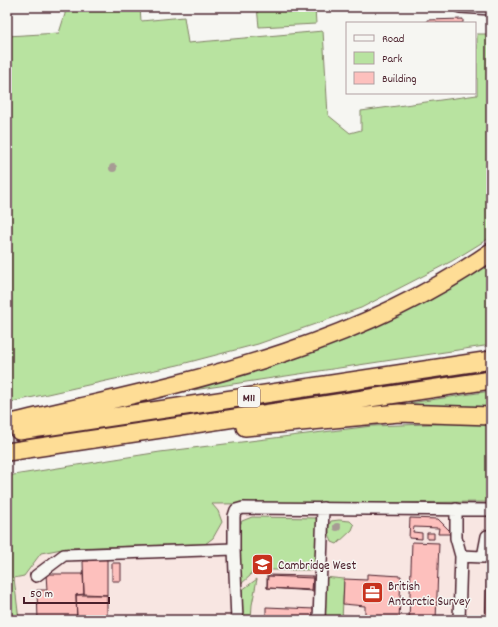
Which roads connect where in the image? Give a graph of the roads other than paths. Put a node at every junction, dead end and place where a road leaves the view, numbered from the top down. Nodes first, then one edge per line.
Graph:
1 (460, 7) edge
2 (491, 9) edge
3 (491, 252) edge
4 (491, 360) edge
5 (491, 380) edge
6 (491, 416) edge
7 (7, 424) edge
8 (7, 433) edge
9 (48, 446) junction
10 (7, 452) edge
11 (323, 508) junction
12 (456, 509) junction
13 (491, 510) edge
14 (491, 536) edge
15 (234, 549) junction
16 (461, 556) junction
17 (36, 576) dead end
18 (237, 620) edge
19 (319, 620) edge
20 (459, 620) edge

1 - 2 lane
3 - 7 highway
4 - 8 highway, M11
5 - 9 highway, M11
6 - 9 highway
9 - 10 highway, M11
11 - 12 lane
11 - 15 lane
11 - 19 lane
12 - 13 lane
12 - 16 lane
14 - 16 lane
15 - 17 lane
15 - 18 lane
16 - 20 lane

